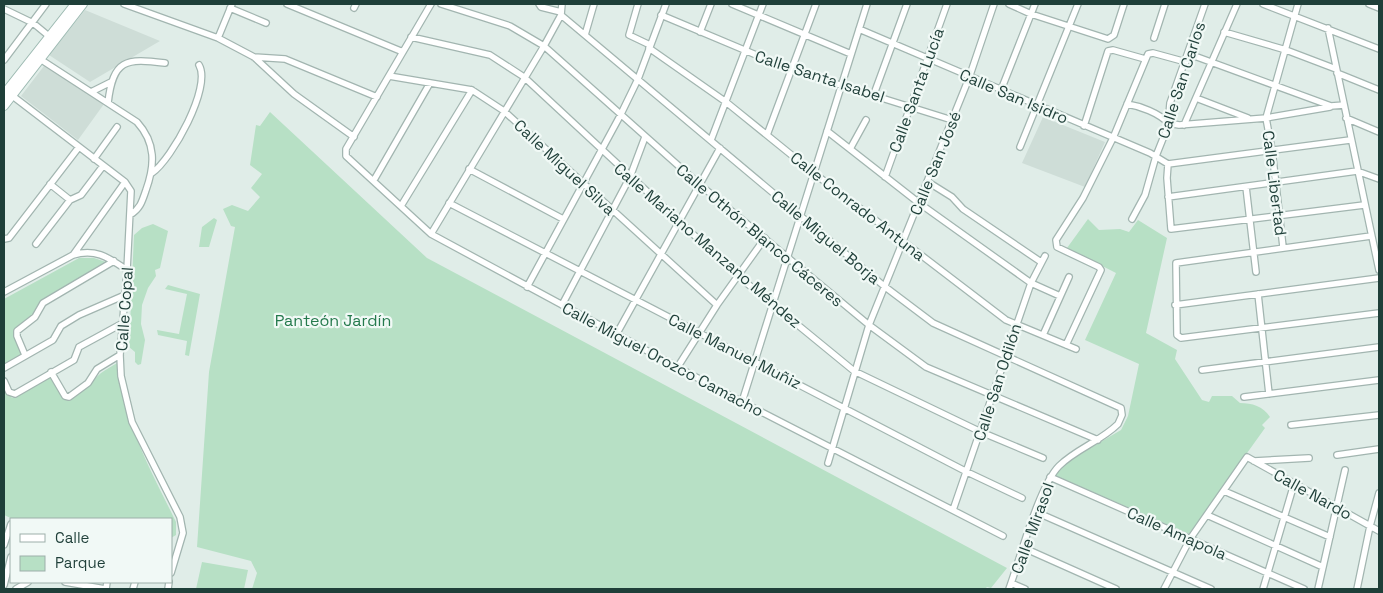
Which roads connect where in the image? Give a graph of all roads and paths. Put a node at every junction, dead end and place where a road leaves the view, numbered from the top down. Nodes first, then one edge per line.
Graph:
1 (46, 4) edge
2 (75, 4) edge
3 (83, 4) edge
4 (124, 4) edge
5 (287, 4) edge
6 (431, 4) edge
7 (441, 4) edge
8 (539, 4) edge
9 (562, 4) edge
10 (594, 4) edge
11 (638, 4) edge
12 (666, 4) edge
13 (711, 4) edge
14 (732, 4) edge
15 (763, 4) edge
16 (816, 4) edge
17 (867, 4) edge
18 (907, 4) edge
19 (947, 4) edge
20 (994, 4) edge
21 (1009, 4) edge
22 (1035, 4) edge
23 (1078, 4) edge
24 (1124, 4) edge
25 (1165, 4) edge
26 (1205, 4) edge
27 (1237, 4) edge
28 (1263, 4) edge
29 (1298, 4) edge
30 (1369, 4) edge
31 (449, 5) edge
32 (231, 6) edge
33 (1379, 8) edge
34 (4, 10) edge
35 (561, 14) junction
36 (1031, 14) junction
37 (759, 15) junction
38 (1294, 15) junction
39 (661, 16) junction
40 (33, 23) junction
41 (266, 23) dead end
42 (1069, 28) junction
43 (1328, 28) junction
44 (859, 29) junction
45 (700, 32) junction
46 (1224, 32) junction
47 (805, 34) junction
48 (584, 35) junction
49 (50, 36) junction
50 (412, 37) junction
51 (218, 38) junction
52 (1154, 38) dead end
53 (892, 44) junction
54 (544, 46) junction
55 (650, 46) junction
56 (1379, 49) edge
57 (1286, 50) junction
58 (745, 51) junction
59 (403, 52) junction
60 (851, 54) junction
61 (1188, 54) junction
62 (254, 57) junction
63 (40, 59) junction
64 (1145, 59) junction
65 (4, 60) edge
66 (928, 60) junction
67 (1186, 62) junction
68 (166, 63) dead end
69 (1210, 63) junction
70 (198, 65) dead end
71 (792, 70) junction
72 (1337, 71) junction
73 (389, 76) junction
74 (524, 78) junction
75 (969, 78) junction
76 (638, 79) junction
77 (111, 82) junction
78 (430, 83) junction
79 (841, 86) junction
80 (1275, 87) junction
81 (472, 90) junction
82 (1001, 90) junction
83 (1379, 90) edge
84 (91, 92) junction
85 (7, 94) edge
86 (874, 94) junction
87 (377, 96) junction
88 (1196, 98) junction
89 (108, 102) junction
90 (726, 102) junction
91 (1127, 104) junction
92 (1035, 105) junction
93 (1344, 105) junction
94 (4, 106) edge
95 (911, 106) junction
96 (1331, 106) junction
97 (504, 111) junction
98 (620, 116) junction
99 (1250, 118) junction
100 (1266, 118) junction
101 (1346, 118) junction
102 (866, 120) dead end
103 (952, 120) junction
104 (1168, 123) junction
105 (1184, 125) junction
106 (1084, 126) junction
107 (117, 127) dead end
108 (827, 132) junction
109 (1379, 132) edge
110 (767, 135) junction
111 (354, 137) junction
112 (645, 137) junction
113 (1113, 138) junction
114 (711, 140) junction
115 (1350, 140) junction
116 (1020, 146) dead end
117 (78, 147) junction
118 (720, 148) junction
119 (850, 149) junction
120 (601, 150) junction
121 (1272, 150) junction
122 (94, 159) junction
123 (1163, 160) junction
124 (103, 166) junction
125 (469, 169) junction
126 (1357, 171) junction
127 (152, 173) junction
128 (815, 174) junction
129 (630, 177) junction
130 (885, 177) junction
131 (1379, 179) edge
132 (374, 180) junction
133 (125, 182) junction
134 (928, 182) junction
135 (583, 183) junction
136 (1276, 183) junction
137 (50, 184) junction
138 (699, 184) junction
139 (1246, 186) junction
140 (1168, 197) junction
141 (70, 200) junction
142 (449, 203) junction
143 (919, 204) junction
144 (1364, 204) junction
145 (401, 206) junction
146 (612, 211) junction
147 (130, 215) junction
148 (1280, 215) junction
149 (802, 217) junction
150 (562, 219) junction
151 (1132, 219) dead end
152 (1250, 219) junction
153 (678, 222) junction
154 (430, 234) junction
155 (1371, 236) junction
156 (765, 238) junction
157 (5, 239) edge
158 (903, 241) junction
159 (36, 244) dead end
160 (1283, 247) junction
161 (1254, 252) junction
162 (545, 253) junction
163 (73, 255) junction
164 (660, 255) junction
165 (1045, 256) dead end
166 (788, 257) junction
167 (114, 262) junction
168 (1041, 262) junction
169 (127, 270) junction
170 (1379, 270) edge
171 (580, 271) junction
172 (1256, 272) dead end
173 (738, 276) junction
174 (1069, 277) dead end
175 (1379, 278) edge
176 (1031, 283) junction
177 (527, 286) junction
178 (884, 286) junction
179 (4, 292) edge
180 (1258, 294) junction
181 (126, 295) junction
182 (1060, 296) junction
183 (636, 299) junction
184 (1174, 304) junction
185 (562, 305) junction
186 (717, 305) junction
187 (773, 305) junction
188 (1379, 313) edge
189 (123, 323) junction
190 (1016, 324) junction
191 (869, 325) junction
192 (1261, 329) junction
193 (700, 333) junction
194 (616, 335) junction
195 (1043, 335) junction
196 (1066, 345) junction
197 (1379, 346) edge
198 (1076, 349) dead end
199 (120, 354) junction
200 (26, 356) junction
201 (1005, 357) junction
202 (755, 362) junction
203 (1265, 362) junction
204 (4, 368) edge
205 (677, 368) junction
206 (1202, 370) dead end
207 (854, 371) junction
208 (52, 372) junction
209 (1379, 380) edge
210 (4, 381) edge
211 (1269, 394) junction
212 (993, 395) junction
213 (1244, 397) dead end
214 (742, 402) junction
215 (844, 408) junction
216 (1122, 410) joint
217 (1379, 415) edge
218 (1291, 425) dead end
219 (981, 432) junction
220 (1098, 440) junction
221 (832, 449) junction
222 (1379, 449) edge
223 (1337, 455) dead end
224 (1043, 458) dead end
225 (1309, 458) dead end
226 (1254, 461) junction
227 (828, 463) dead end
228 (1345, 470) dead end
229 (967, 472) junction
230 (1050, 477) junction
231 (1294, 484) junction
232 (1224, 491) junction
233 (1379, 493) edge
234 (1022, 498) dead end
235 (1337, 507) junction
236 (953, 510) junction
237 (1036, 512) junction
238 (1207, 515) junction
239 (1284, 517) junction
240 (1370, 526) junction
241 (1379, 531) edge
242 (6, 532) edge
243 (1003, 536) dead end
244 (1330, 537) junction
245 (1190, 539) junction
246 (4, 545) edge
247 (1276, 545) junction
248 (1024, 548) junction
249 (10, 561) edge
250 (1323, 567) junction
251 (172, 569) edge
252 (1173, 573) junction
253 (1267, 573) junction
254 (71, 583) edge
255 (4, 584) edge
256 (1010, 586) edge
257 (105, 589) edge
258 (1025, 589) edge
259 (1116, 589) edge
260 (1164, 589) edge
261 (1211, 589) edge
262 (1262, 589) edge
263 (1304, 589) edge
264 (1318, 589) edge
265 (1357, 589) edge

1 - 40 street
2 - 49 street
3 - 63 street
4 - 51 street
5 - 59 street
6 - 50 street
7 - 31 street, Calle Othón Blanco Cáceres
8 - 35 street
9 - 35 street
10 - 48 street
11 - 55 street, Calle Conrado Antuna
12 - 39 street
13 - 45 street
14 - 37 street
15 - 37 street
16 - 47 street
17 - 44 street
18 - 53 street
19 - 66 street, Calle Santa Lucía
20 - 75 street, Calle San José
21 - 36 street
22 - 36 street
23 - 42 street
24 - 42 street
25 - 52 street
26 - 61 street, Calle San Carlos
27 - 46 street
28 - 38 street
29 - 38 street, Calle Libertad
30 - 33 street
31 - 54 street, Calle Othón Blanco Cáceres
32 - 41 street
32 - 51 street
34 - 40 street
35 - 48 street, Calle Miguel Borja
35 - 54 street
36 - 42 street
36 - 82 street
37 - 47 street
37 - 58 street
38 - 43 street
38 - 57 street, Calle Libertad
39 - 45 street, Calle Santa Isabel
39 - 55 street
40 - 49 street
40 - 65 street
42 - 92 street
43 - 56 street
43 - 72 street
44 - 53 street, Calle San Isidro
44 - 60 street
45 - 58 street, Calle Santa Isabel
46 - 57 street
46 - 69 street
47 - 60 street
47 - 71 street
48 - 76 street, Calle Miguel Borja
49 - 85 street
50 - 59 street
50 - 74 street, Calle Mariano Manzano Méndez
51 - 62 street
53 - 66 street, Calle San Isidro
53 - 86 street
54 - 74 street
54 - 98 street, Calle Othón Blanco Cáceres
55 - 76 street
55 - 90 street, Calle Conrado Antuna
57 - 72 street
57 - 80 street, Calle Libertad
58 - 71 street, Calle Santa Isabel
58 - 90 street
59 - 73 street
60 - 79 street
61 - 67 street, Calle San Carlos
61 - 69 street
62 - 87 street
62 - 111 street
63 - 84 street
63 - 85 street
64 - 67 street
64 - 91 street
64 - 106 street
66 - 75 street, Calle San Isidro
66 - 95 street, Calle Santa Lucía
67 - 104 street, Calle San Carlos
68 - 77 street
69 - 80 street
69 - 88 street
70 - 127 street
71 - 79 street, Calle Santa Isabel
71 - 110 street
72 - 83 street
72 - 93 street
73 - 78 street, Calle Miguel Silva
73 - 87 street
74 - 97 street
74 - 120 street, Calle Mariano Manzano Méndez
75 - 82 street, Calle San Isidro
75 - 103 street, Calle San José
76 - 98 street
76 - 114 street, Calle Miguel Borja
77 - 84 street
77 - 89 street
78 - 81 street, Calle Miguel Silva
78 - 132 street
79 - 86 street, Calle Santa Isabel
79 - 108 street
80 - 96 street
80 - 100 street, Calle Libertad
81 - 97 street, Calle Miguel Silva
81 - 145 street
82 - 92 street, Calle San Isidro
84 - 89 street
85 - 94 street
85 - 117 street
86 - 95 street, Calle Santa Isabel
87 - 111 street
88 - 99 street
88 - 105 street
89 - 127 street
90 - 110 street, Calle Conrado Antuna
90 - 114 street
91 - 104 street
91 - 113 street
92 - 106 street, Calle San Isidro
92 - 116 street
93 - 96 street
93 - 101 street
95 - 103 street, Calle Santa Isabel
95 - 130 street, Calle Santa Lucía
96 - 100 street
97 - 125 street
97 - 135 street, Calle Miguel Silva
98 - 112 street, Calle Othón Blanco Cáceres
98 - 120 street
99 - 100 street
99 - 105 street
100 - 121 street, Calle Libertad
101 - 109 street
101 - 115 street
102 - 119 street
103 - 134 street, Calle San José
104 - 105 street
104 - 123 street, Calle San Carlos
106 - 113 street, Calle San Isidro
107 - 122 street
108 - 119 street
108 - 128 street
110 - 128 street, Calle Conrado Antuna
111 - 132 street, Calle Miguel Orozco Camacho
112 - 129 street
112 - 138 street, Calle Othón Blanco Cáceres
113 - 123 street, Calle San Isidro
113 - 196 street
114 - 118 street, Calle Miguel Borja
115 - 121 street
115 - 126 street
117 - 122 street
117 - 137 street
118 - 138 street
118 - 149 street, Calle Miguel Borja
119 - 130 street
120 - 129 street, Calle Mariano Manzano Méndez
120 - 135 street
121 - 123 street
121 - 136 street, Calle Libertad
122 - 124 street
123 - 140 street, Calle San Carlos
123 - 151 street
124 - 133 street
124 - 141 street
125 - 142 street
125 - 150 street
126 - 131 street
126 - 136 street
126 - 144 street
127 - 147 street
128 - 149 street
128 - 158 street, Calle Conrado Antuna
129 - 146 street
129 - 153 street, Calle Mariano Manzano Méndez
130 - 143 street
132 - 145 street, Calle Miguel Orozco Camacho
133 - 147 street, Calle Copal
133 - 163 street
134 - 143 street, Calle San José
134 - 168 street
135 - 146 street, Calle Miguel Silva
135 - 150 street
136 - 139 street
136 - 148 street, Calle Libertad
137 - 141 street
137 - 157 street
138 - 153 street
138 - 156 street, Calle Othón Blanco Cáceres
139 - 140 street
139 - 152 street
140 - 152 street, Calle San Carlos
141 - 159 street
142 - 154 street
142 - 162 street, Calle Manuel Muñiz
143 - 158 street, Calle San José
143 - 176 street
144 - 148 street
144 - 155 street
145 - 154 street, Calle Miguel Orozco Camacho
146 - 164 street, Calle Miguel Silva
146 - 171 street
147 - 169 street, Calle Copal
148 - 152 street
148 - 160 street, Calle Libertad
149 - 166 street
149 - 178 street, Calle Miguel Borja
150 - 162 street
152 - 161 street
153 - 164 street
153 - 173 street, Calle Mariano Manzano Méndez
154 - 177 street, Calle Miguel Orozco Camacho
155 - 160 street
155 - 170 street
156 - 166 street, Calle Othón Blanco Cáceres
156 - 173 street
158 - 178 street, Calle San José
158 - 190 street, Calle Conrado Antuna
160 - 161 street
161 - 172 street
161 - 184 street
162 - 171 street, Calle Manuel Muñiz
162 - 177 street
163 - 167 street
163 - 179 street
164 - 183 street
164 - 186 street, Calle Miguel Silva
165 - 168 street, Calle San Odilón
166 - 187 street
166 - 191 street, Calle Othón Blanco Cáceres
167 - 169 street
167 - 200 street
168 - 176 street, Calle San Odilón
169 - 181 street, Calle Copal
171 - 183 street, Calle Manuel Muñiz
171 - 185 street
173 - 186 street
173 - 187 street, Calle Mariano Manzano Méndez
174 - 182 street
175 - 180 street
176 - 182 street
176 - 190 street, Calle San Odilón
177 - 185 street, Calle Miguel Orozco Camacho
178 - 191 street, Calle San José
178 - 201 street, Calle Miguel Borja
180 - 184 street
180 - 192 street
181 - 189 street, Calle Copal
181 - 200 street
182 - 195 street
183 - 193 street, Calle Manuel Muñiz
183 - 194 street
184 - 192 street
185 - 194 street, Calle Miguel Orozco Camacho
186 - 193 street
187 - 202 street
187 - 207 street, Calle Mariano Manzano Méndez
188 - 192 street
189 - 199 street, Calle Copal
189 - 208 street
190 - 195 street, Calle Conrado Antuna
190 - 201 street, Calle San Odilón
191 - 207 street, Calle San José
191 - 212 street, Calle Othón Blanco Cáceres
192 - 203 street
193 - 202 street, Calle Manuel Muñiz
193 - 205 street
194 - 205 street, Calle Miguel Orozco Camacho
195 - 196 street, Calle Conrado Antuna
196 - 198 street, Calle Conrado Antuna
197 - 203 street
199 - 208 street
199 - 251 street, Calle Copal
200 - 204 street
201 - 212 street, Calle San Odilón
201 - 216 street, Calle Miguel Borja
202 - 214 street
202 - 215 street, Calle Manuel Muñiz
203 - 206 street
203 - 211 street
205 - 214 street, Calle Miguel Orozco Camacho
207 - 215 street, Calle San José
207 - 219 street, Calle Mariano Manzano Méndez
208 - 210 street
209 - 211 street
211 - 213 street
212 - 219 street, Calle San Odilón
212 - 220 street, Calle Othón Blanco Cáceres
214 - 221 street, Calle Miguel Orozco Camacho
215 - 221 street, Calle San José
215 - 229 street, Calle Manuel Muñiz
216 - 220 street, Calle Mirasol
217 - 218 street
219 - 224 street, Calle Mariano Manzano Méndez
219 - 229 street, Calle San Odilón
220 - 230 street, Calle Mirasol
221 - 227 street, Calle San José
221 - 236 street, Calle Miguel Orozco Camacho
222 - 223 street
225 - 226 street
226 - 231 street, Calle Nardo
226 - 232 street, Calle Nardo
228 - 235 street
229 - 234 street, Calle Manuel Muñiz
229 - 236 street, Calle San Odilón
230 - 237 street, Calle Mirasol
230 - 245 street, Calle Amapola
231 - 235 street, Calle Nardo
231 - 239 street
232 - 238 street
232 - 239 street
233 - 240 street
235 - 240 street, Calle Nardo
235 - 244 street
236 - 243 street, Calle Miguel Orozco Camacho
237 - 248 street, Calle Mirasol
237 - 252 street
238 - 245 street
238 - 247 street
239 - 244 street
239 - 247 street
240 - 241 street, Calle Nardo
240 - 265 street
242 - 246 street
244 - 250 street
245 - 252 street
245 - 253 street, Calle Amapola
247 - 250 street
247 - 253 street
248 - 256 street, Calle Mirasol
248 - 259 street
249 - 255 street
250 - 264 street
252 - 260 street
252 - 261 street
253 - 262 street
253 - 263 street, Calle Amapola
254 - 257 street
256 - 258 street

